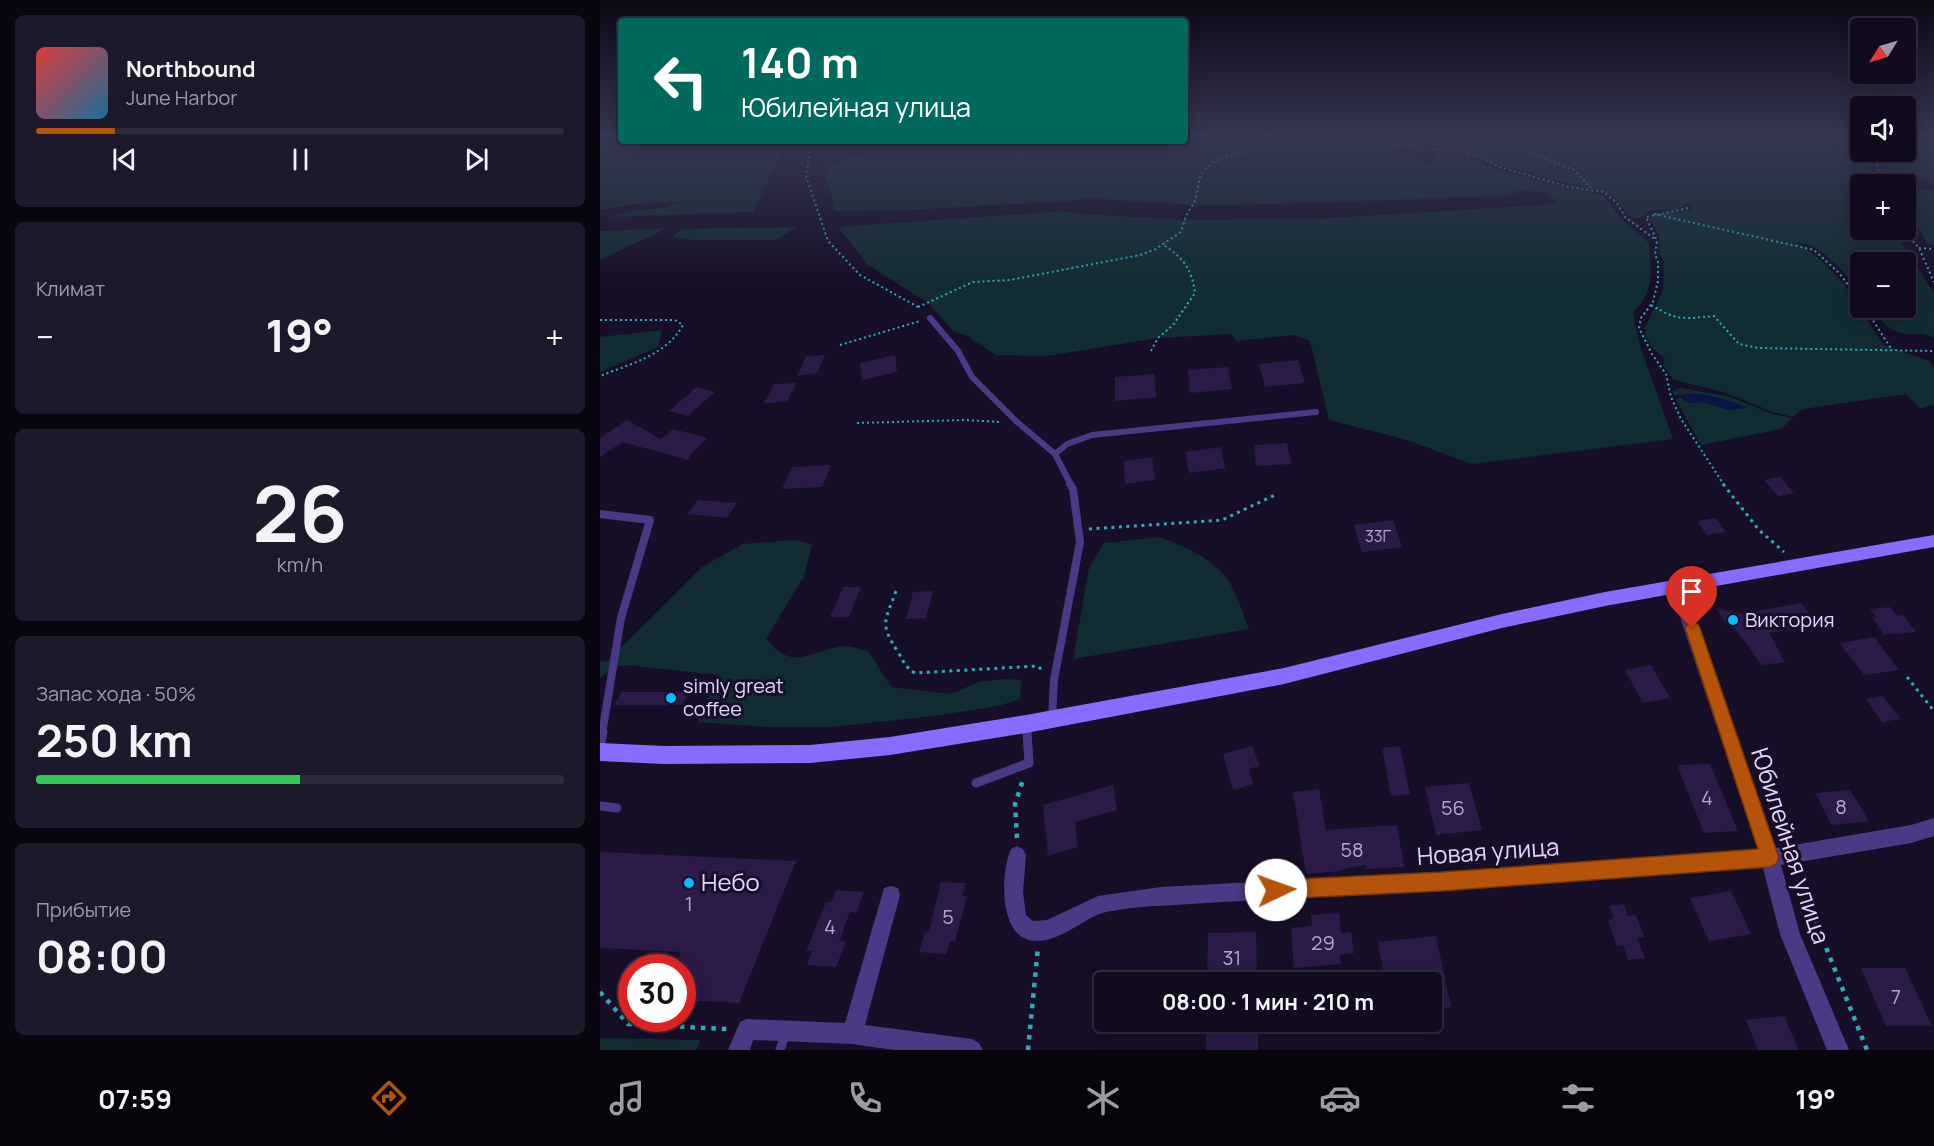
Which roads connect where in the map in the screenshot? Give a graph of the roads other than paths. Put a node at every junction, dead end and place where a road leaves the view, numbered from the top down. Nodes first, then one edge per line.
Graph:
1 (930, 318) road end
2 (1316, 412) dead end
3 (1055, 454) junction
4 (600, 514) edge
5 (1934, 541) edge
6 (1677, 587) junction
7 (1052, 720) junction
8 (1026, 724) junction
9 (600, 751) edge
10 (976, 783) dead end
11 (600, 806) edge
12 (617, 808) dead end
13 (1934, 827) edge
14 (1017, 855) road end
15 (1770, 858) junction
16 (891, 895) dead end
17 (852, 1034) junction
18 (783, 1040) edge
19 (739, 1050) edge
20 (972, 1050) edge
21 (1838, 1050) edge

1 - 3 lane
2 - 3 lane
3 - 7 lane
4 - 9 lane
5 - 6 main road
6 - 7 main road
6 - 15 street, Юбилейная улица
7 - 8 main road
8 - 9 main road
8 - 10 lane
11 - 12 lane
13 - 15 street, Новая улица
14 - 15 street, Новая улица
15 - 21 street, Юбилейная улица
16 - 17 street
17 - 18 street
17 - 20 street
18 - 19 street

